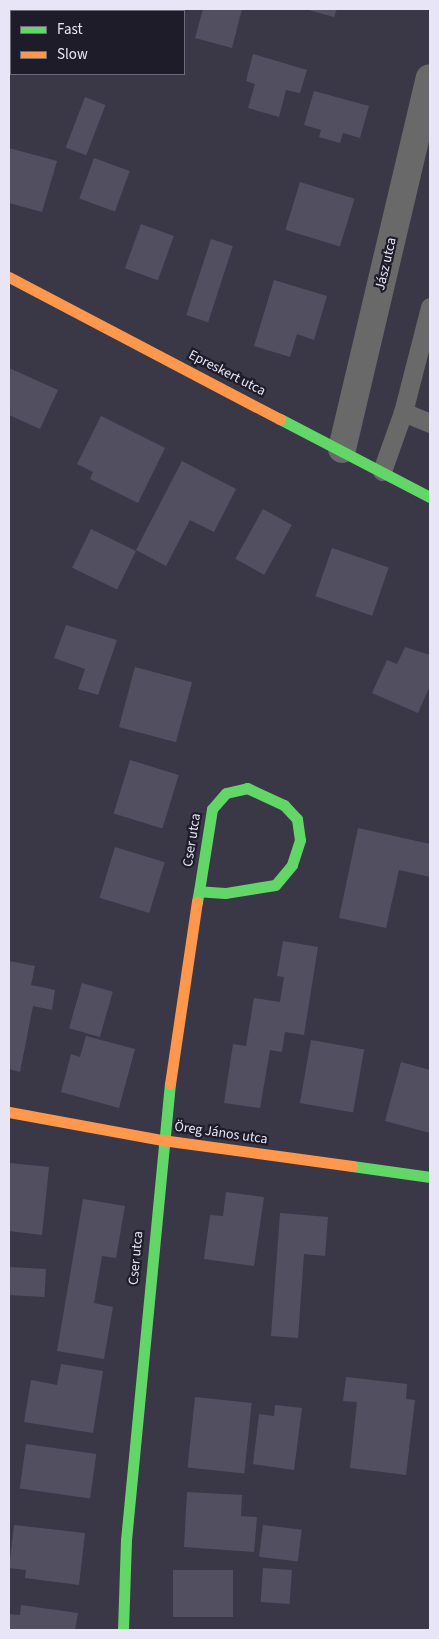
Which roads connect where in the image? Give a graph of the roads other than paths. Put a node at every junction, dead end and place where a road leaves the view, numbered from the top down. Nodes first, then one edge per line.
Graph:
1 (430, 78) edge
2 (9, 277) edge
3 (430, 307) edge
4 (426, 337) edge
5 (403, 412) junction
6 (430, 423) edge
7 (342, 449) junction
8 (382, 471) junction
9 (430, 497) edge
10 (199, 890) junction
11 (9, 1112) edge
12 (162, 1140) junction
13 (430, 1177) edge
14 (123, 1630) edge

1 - 7 street, Jász utca
2 - 7 street, Epreskert utca
3 - 4 lane
4 - 5 lane
5 - 6 lane
5 - 8 lane
7 - 8 street, Epreskert utca
8 - 9 street, Epreskert utca
10 - 10 street, Cser utca
10 - 12 street, Cser utca
11 - 12 street, Öreg János utca
12 - 13 street, Öreg János utca
12 - 14 street, Cser utca

